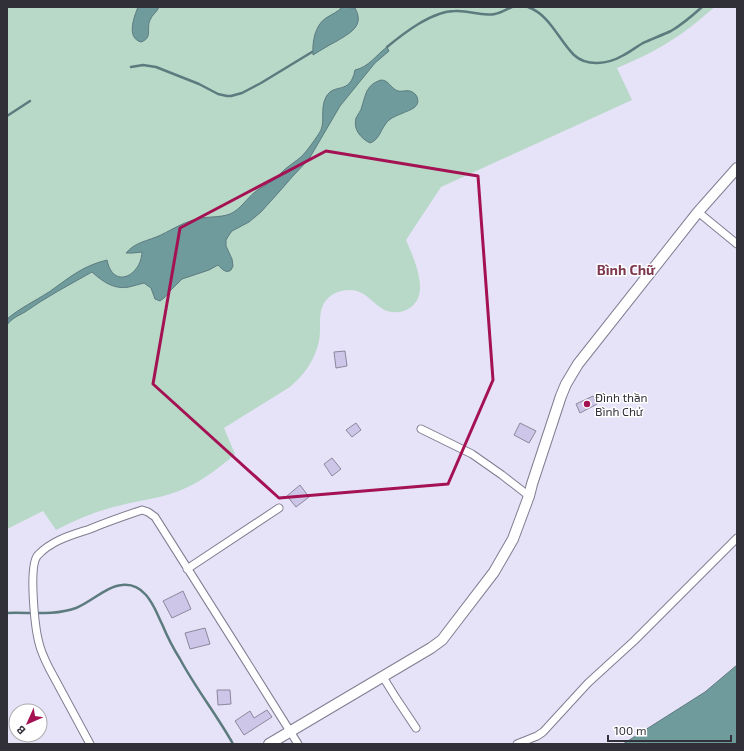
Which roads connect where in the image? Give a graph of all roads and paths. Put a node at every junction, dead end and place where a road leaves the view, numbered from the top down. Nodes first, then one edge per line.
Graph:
1 (737, 168) edge
2 (698, 212) junction
3 (737, 244) edge
4 (421, 429) dead end
5 (529, 496) junction
6 (279, 508) dead end
7 (737, 538) edge
8 (187, 569) junction
9 (383, 677) junction
10 (416, 728) dead end
11 (290, 731) junction
12 (90, 744) edge
13 (269, 744) edge
14 (298, 744) edge
15 (516, 744) edge

1 - 2 street
2 - 3 street
2 - 5 street
4 - 5 street
5 - 9 street
6 - 8 street
7 - 15 street
8 - 11 street
8 - 12 street
9 - 10 street
9 - 11 street
11 - 13 street
11 - 14 street

